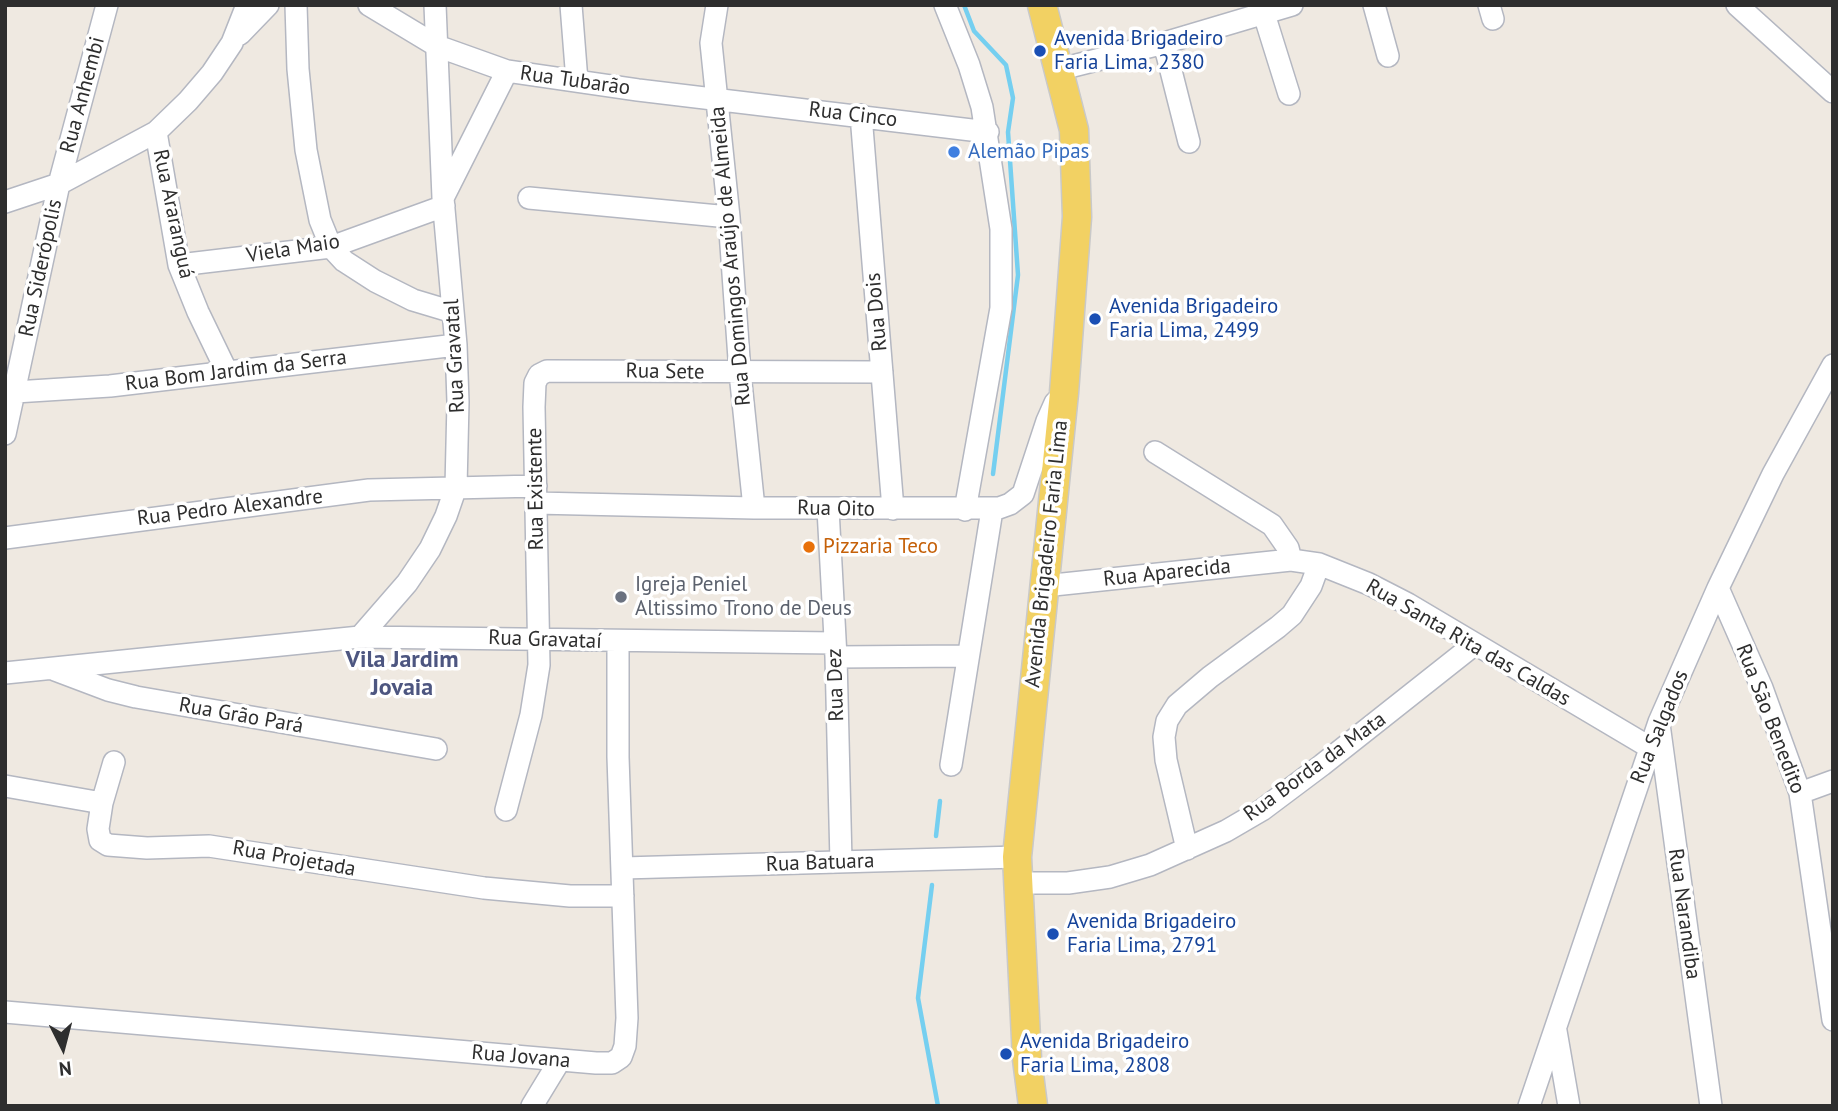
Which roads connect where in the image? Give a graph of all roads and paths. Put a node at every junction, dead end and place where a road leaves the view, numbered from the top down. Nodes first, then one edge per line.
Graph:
1 (107, 5) edge
2 (247, 5) edge
3 (268, 5) edge
4 (296, 5) edge
5 (435, 5) edge
6 (571, 5) edge
7 (718, 5) edge
8 (945, 5) edge
9 (1042, 5) edge
10 (1292, 5) edge
11 (1374, 5) edge
12 (1737, 5) edge
13 (370, 6) edge
14 (1264, 13) junction
15 (232, 43) junction
16 (1164, 43) junction
17 (437, 46) junction
18 (1388, 56) dead end
19 (1057, 70) junction
20 (507, 71) junction
21 (577, 81) junction
22 (1833, 92) edge
23 (1289, 94) dead end
24 (718, 98) junction
25 (861, 115) junction
26 (156, 132) junction
27 (988, 132) junction
28 (1189, 142) dead end
29 (59, 184) junction
30 (529, 198) dead end
31 (5, 202) edge
32 (444, 202) junction
33 (729, 217) junction
34 (331, 247) junction
35 (179, 265) junction
36 (453, 312) junction
37 (456, 345) junction
38 (1833, 365) edge
39 (573, 370) joint
40 (227, 372) junction
41 (882, 372) junction
42 (740, 373) junction
43 (15, 392) junction
44 (1064, 393) junction
45 (5, 434) edge
46 (1155, 452) dead end
47 (456, 487) junction
48 (536, 495) junction
49 (754, 508) junction
50 (828, 509) junction
51 (893, 509) junction
52 (965, 510) junction
53 (992, 510) junction
54 (5, 537) edge
55 (1291, 560) junction
56 (1319, 564) junction
57 (1044, 586) junction
58 (1718, 587) junction
59 (360, 637) junction
60 (540, 640) junction
61 (618, 642) junction
62 (1475, 644) junction
63 (836, 650) junction
64 (968, 656) junction
65 (50, 667) junction
66 (5, 673) edge
67 (1659, 722) junction
68 (1649, 747) junction
69 (436, 749) dead end
70 (114, 762) dead end
71 (951, 765) dead end
72 (1833, 781) edge
73 (5, 786) edge
74 (1800, 793) junction
75 (102, 803) junction
76 (506, 810) dead end
77 (1187, 849) junction
78 (841, 862) junction
79 (623, 868) junction
80 (1017, 870) junction
81 (623, 896) junction
82 (5, 1012) edge
83 (1833, 1020) edge
84 (1555, 1029) junction
85 (560, 1060) junction
86 (1531, 1099) edge
87 (532, 1106) edge
88 (1033, 1106) edge
89 (1569, 1106) edge
90 (1711, 1106) edge

1 - 29 street, Rua Anhembi
2 - 15 street
3 - 15 street
4 - 34 street
5 - 17 street, Rua Gravatal
6 - 21 street
7 - 24 street, Rua Domingos Araújo de Almeida
8 - 27 street
9 - 19 main road, Avenida Brigadeiro Faria Lima
10 - 14 street
11 - 18 street
12 - 22 street
13 - 17 street, Rua Tubarão
14 - 16 street
14 - 23 street
15 - 26 street
16 - 19 street
16 - 28 street
17 - 20 street, Rua Tubarão
17 - 32 street, Rua Gravatal
19 - 44 main road, Avenida Brigadeiro Faria Lima
20 - 21 street, Rua Tubarão
20 - 32 street
21 - 24 street, Rua Tubarão
24 - 25 street, Rua Cinco
24 - 33 street, Rua Domingos Araújo de Almeida
25 - 27 street, Rua Cinco
25 - 41 street, Rua Dois
26 - 29 street
26 - 35 street, Rua Araranguá
27 - 52 street
29 - 31 street
29 - 43 street, Rua Siderópolis
30 - 33 street
32 - 34 street, Viela Maio
32 - 36 street, Rua Gravatal
33 - 42 street, Rua Domingos Araújo de Almeida
34 - 35 street, Viela Maio
34 - 36 street
35 - 40 street, Rua Araranguá
36 - 37 street, Rua Gravatal
37 - 40 street, Rua Bom Jardim da Serra
37 - 47 street, Rua Gravatal
38 - 58 street, Rua Salgados
39 - 42 street, Rua Sete
39 - 48 street, Rua Existente
40 - 43 street, Rua Bom Jardim da Serra
41 - 42 street, Rua Sete
41 - 51 street, Rua Dois
42 - 49 street, Rua Domingos Araújo de Almeida
43 - 45 street, Rua Siderópolis
44 - 53 street, Rua Oito
44 - 57 main road, Avenida Brigadeiro Faria Lima
46 - 55 street
47 - 48 street, Rua Oito
47 - 54 street, Rua Pedro Alexandre
47 - 59 street, Rua Gravatal
48 - 49 street, Rua Oito
48 - 60 street, Rua Existente
49 - 50 street, Rua Oito
50 - 51 street, Rua Oito
50 - 63 street, Rua Dez
51 - 52 street, Rua Oito
52 - 53 street, Rua Oito
53 - 64 street
55 - 56 street, Rua Santa Rita das Caldas
55 - 57 street, Rua Aparecida
56 - 62 street, Rua Santa Rita das Caldas
56 - 77 street
57 - 80 main road, Avenida Brigadeiro Faria Lima
58 - 67 street, Rua Salgados
58 - 74 street, Rua São Benedito
59 - 60 street, Rua Gravataí
59 - 65 street, Rua Gravataí
60 - 61 street, Rua Gravataí
60 - 76 street, Rua Existente
61 - 63 street, Rua Gravataí
61 - 79 street, Rua Jovana
62 - 68 street, Rua Santa Rita das Caldas
62 - 77 street, Rua Borda da Mata
63 - 64 street, Rua Gravataí
63 - 78 street, Rua Dez
64 - 71 street
65 - 66 street, Rua Gravataí
65 - 69 street, Rua Grão Pará
67 - 68 street, Rua Salgados
67 - 90 street, Rua Narandiba
68 - 84 street, Rua Salgados
70 - 75 street
72 - 74 street
73 - 75 street
74 - 83 street, Rua São Benedito
75 - 81 street, Rua Projetada
77 - 80 street, Rua Borda da Mata
78 - 79 street, Rua Batuara
78 - 80 street, Rua Batuara
79 - 81 street, Rua Jovana
80 - 88 main road, Avenida Brigadeiro Faria Lima
81 - 85 street, Rua Jovana
82 - 85 street, Rua Jovana
84 - 86 street, Rua Salgados
84 - 89 street
85 - 87 street
86 - 89 street

